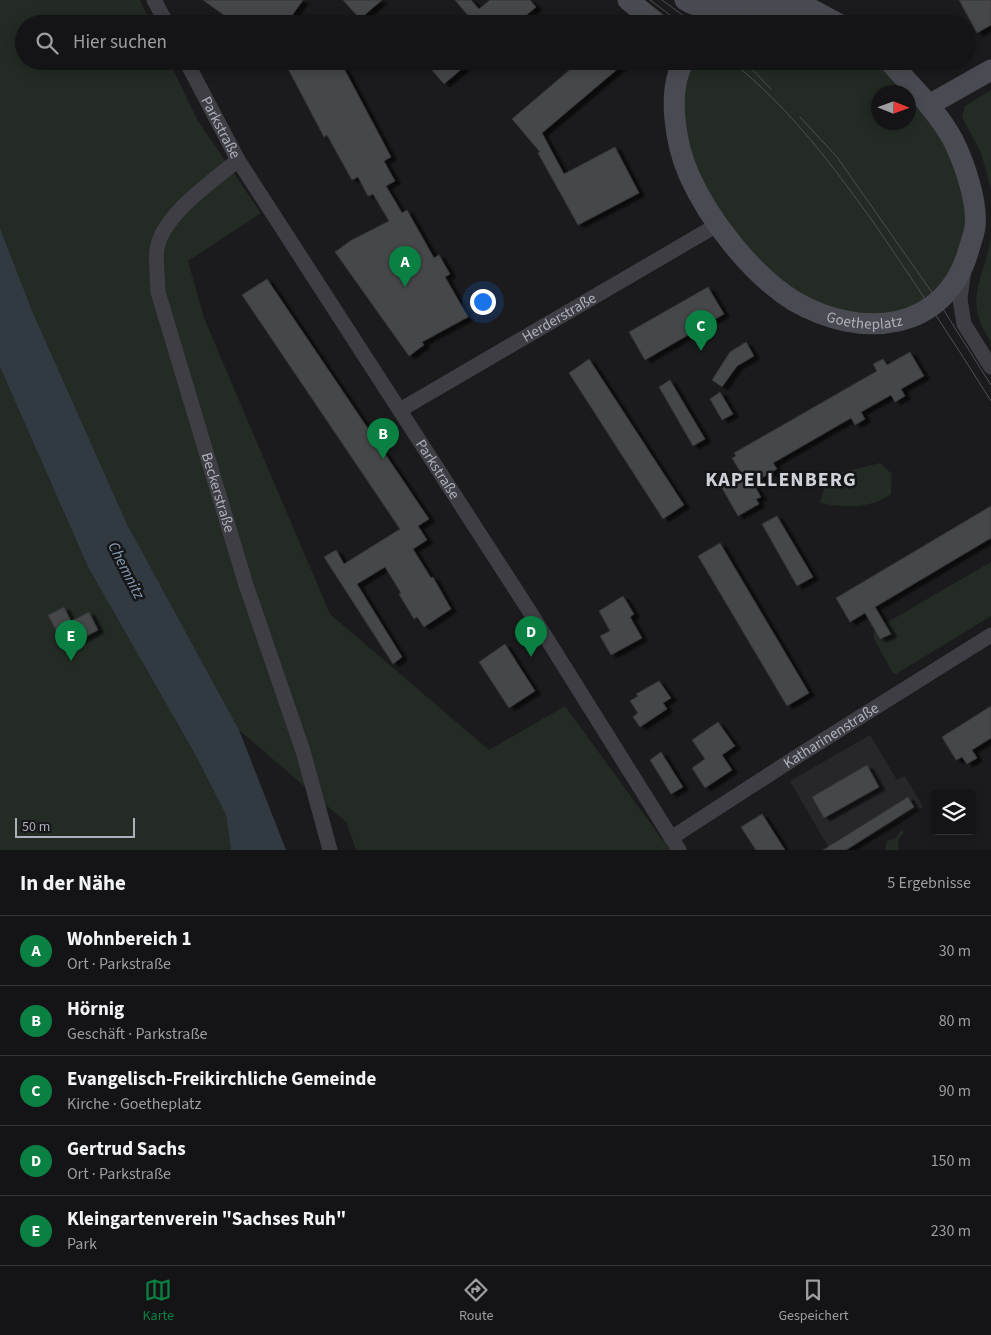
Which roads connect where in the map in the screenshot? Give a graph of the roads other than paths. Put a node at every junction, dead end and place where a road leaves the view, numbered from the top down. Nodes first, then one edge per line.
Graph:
1 (154, 0) edge
2 (628, 0) edge
3 (685, 0) edge
4 (802, 3) edge
5 (162, 15) edge
6 (647, 15) edge
7 (764, 15) edge
8 (823, 15) edge
9 (191, 70) edge
10 (670, 70) edge
11 (681, 70) edge
12 (897, 70) edge
13 (991, 70) edge
14 (674, 95) junction
15 (929, 105) junction
16 (238, 160) junction
17 (717, 225) junction
18 (964, 265) junction
19 (991, 367) edge
20 (400, 410) junction
21 (991, 636) edge
22 (675, 844) edge
23 (330, 850) edge

1 - 5 street
2 - 6 main road
3 - 4 main road
4 - 7 main road
4 - 8 main road
9 - 16 street, Parkstraße
10 - 14 main road
11 - 14 main road, Goetheplatz
12 - 15 main road, Goetheplatz
13 - 15 main road
14 - 17 main road, Goetheplatz
15 - 18 main road, Goetheplatz
16 - 20 street, Parkstraße
16 - 23 street, Beckerstraße
17 - 18 main road, Goetheplatz
17 - 20 street, Herderstraße
18 - 19 street
20 - 22 street, Parkstraße
21 - 22 street, Katharinenstraße

